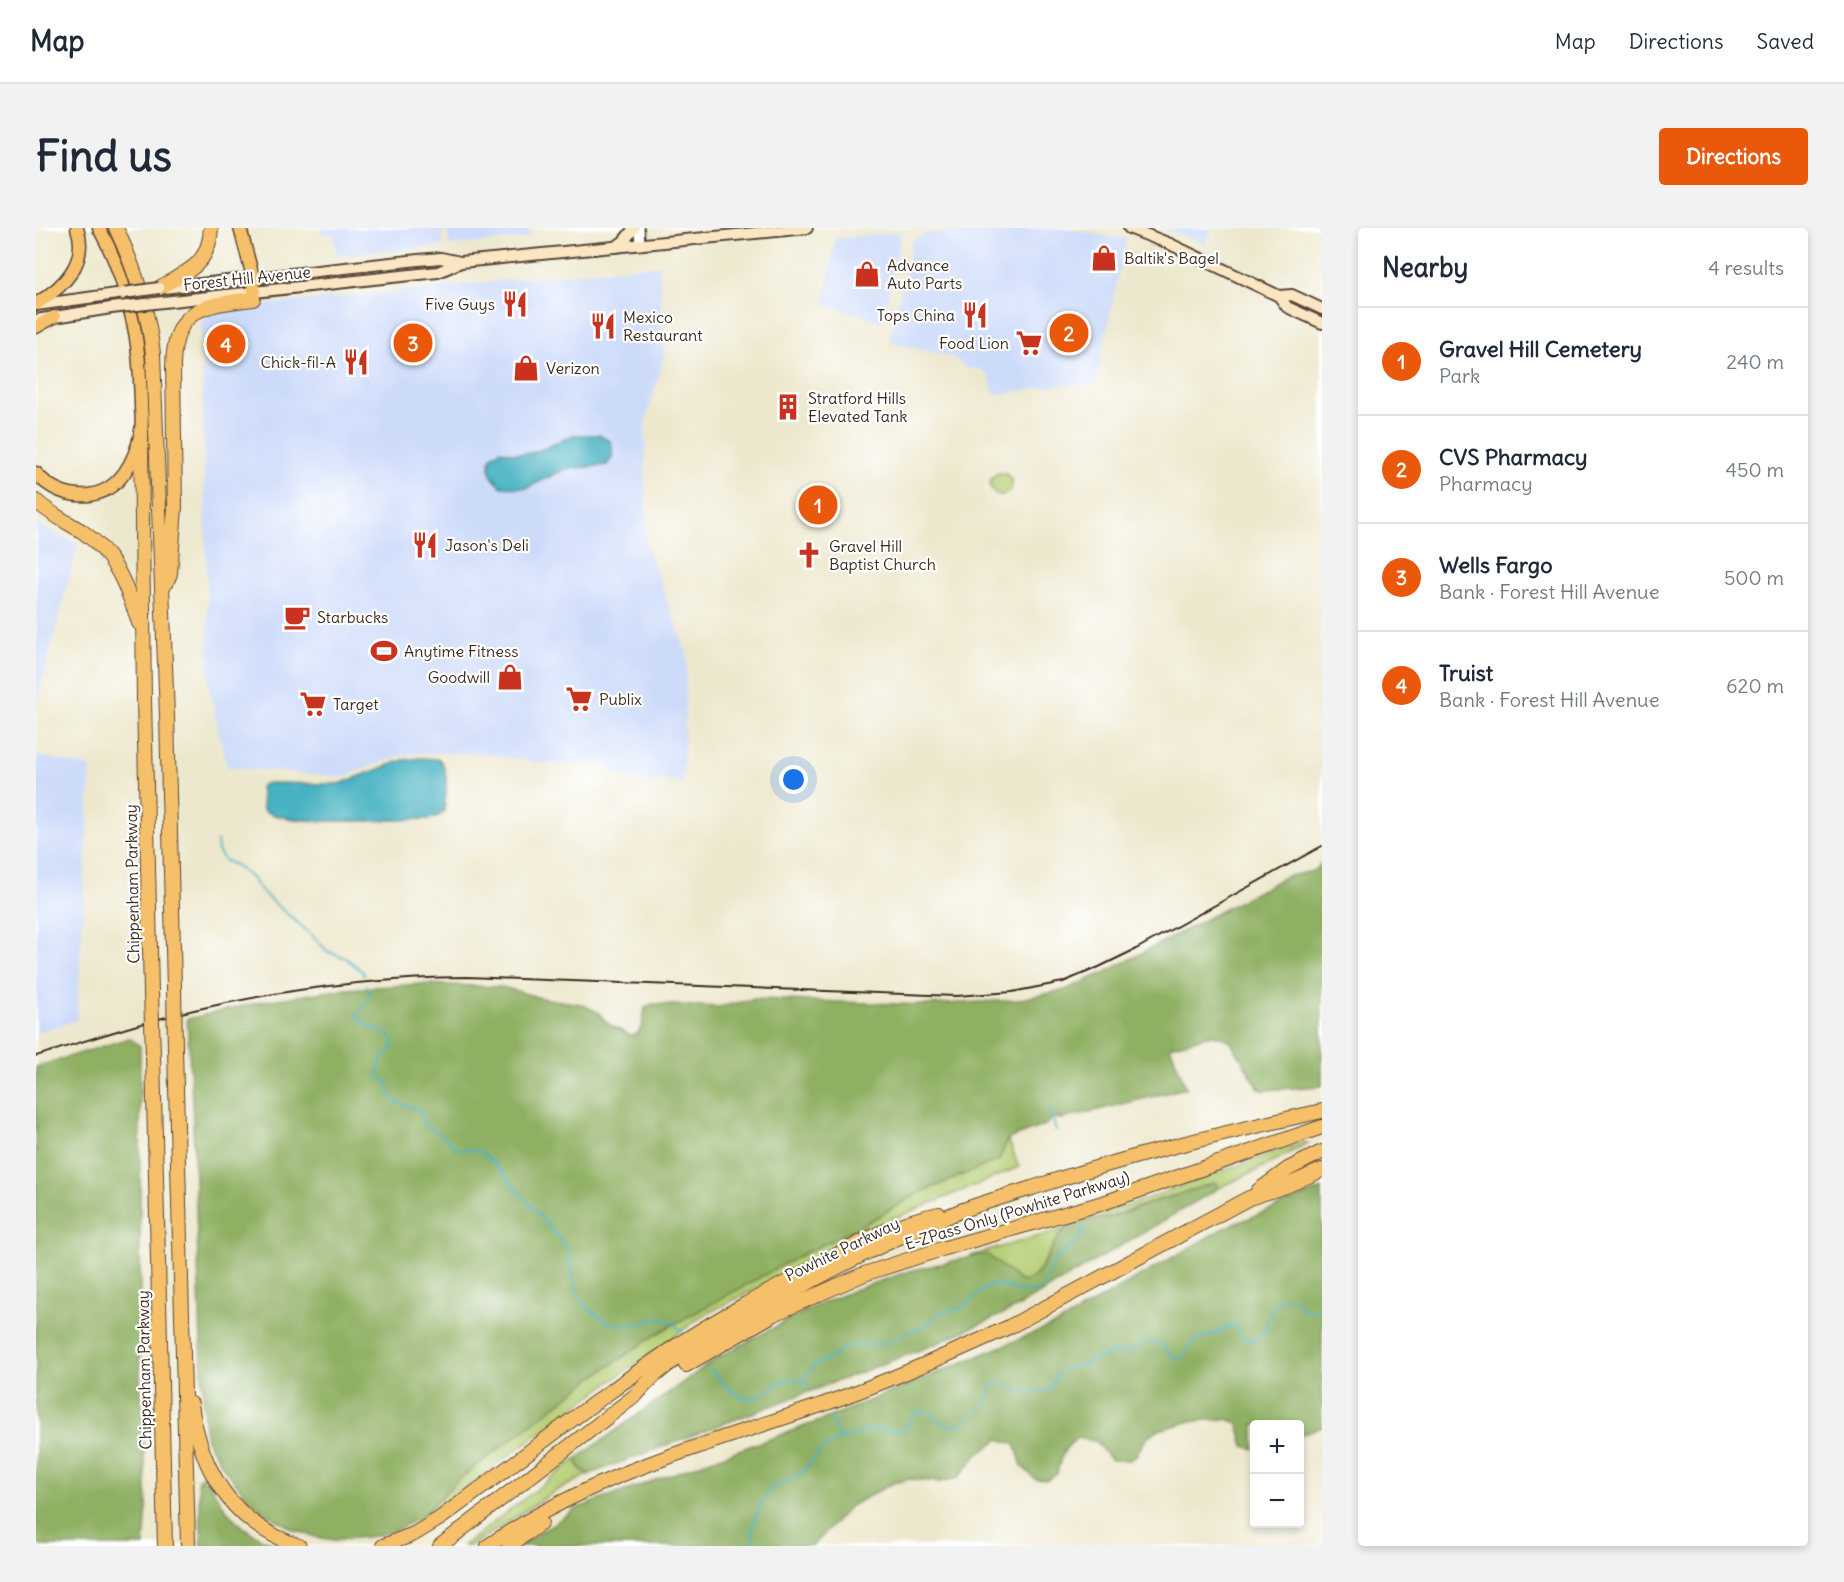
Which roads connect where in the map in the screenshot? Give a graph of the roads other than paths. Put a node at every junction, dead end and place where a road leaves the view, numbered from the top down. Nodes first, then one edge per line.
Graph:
1 (77, 228) edge
2 (99, 228) edge
3 (116, 228) edge
4 (211, 228) edge
5 (240, 228) edge
6 (634, 228) edge
7 (639, 228) edge
8 (807, 228) edge
9 (1129, 228) edge
10 (640, 245) junction
11 (615, 247) junction
12 (460, 262) junction
13 (253, 277) junction
14 (159, 288) junction
15 (253, 295) junction
16 (1279, 296) junction
17 (36, 305) edge
18 (1322, 309) edge
19 (54, 317) junction
20 (36, 320) edge
21 (1322, 323) edge
22 (36, 327) edge
23 (141, 431) junction
24 (36, 473) edge
25 (36, 501) edge
26 (162, 597) junction
27 (144, 636) junction
28 (1322, 1111) edge
29 (1322, 1127) edge
30 (1322, 1152) edge
31 (1322, 1170) edge
32 (1249, 1198) junction
33 (965, 1210) junction
34 (182, 1290) junction
35 (159, 1291) junction
36 (636, 1395) junction
37 (706, 1442) junction
38 (157, 1546) edge
39 (165, 1546) edge
40 (188, 1546) edge
41 (299, 1546) edge
42 (383, 1546) edge
43 (441, 1546) edge
44 (488, 1546) edge
45 (509, 1546) edge

1 - 17 highway
2 - 23 highway, Chippenham Parkway
3 - 26 highway
4 - 14 highway
5 - 13 highway
6 - 11 main road
7 - 10 street
8 - 10 main road, Forest Hill Avenue
9 - 16 main road
10 - 11 main road, Forest Hill Avenue
11 - 12 main road, Forest Hill Avenue
12 - 13 main road, Forest Hill Avenue
12 - 15 main road, Forest Hill Avenue
13 - 14 main road, Forest Hill Avenue
13 - 15 highway
14 - 17 main road, Forest Hill Avenue, bridge
15 - 19 main road, Forest Hill Avenue, bridge
15 - 26 highway
16 - 18 main road
16 - 21 main road
19 - 20 main road, Forest Hill Avenue
19 - 22 highway
23 - 24 highway
23 - 27 highway, Chippenham Parkway
25 - 27 highway
26 - 34 highway, bridge
27 - 35 highway, Chippenham Parkway, bridge
28 - 33 highway, Powhite Parkway
29 - 36 highway, E-ZPass Only (Powhite Parkway)
30 - 32 highway
31 - 32 highway
32 - 37 highway
33 - 36 highway, Powhite Parkway
33 - 42 highway
34 - 40 highway
34 - 41 highway
35 - 38 highway
35 - 39 highway, Chippenham Parkway
36 - 43 highway, Powhite Parkway
37 - 44 highway
37 - 45 highway

